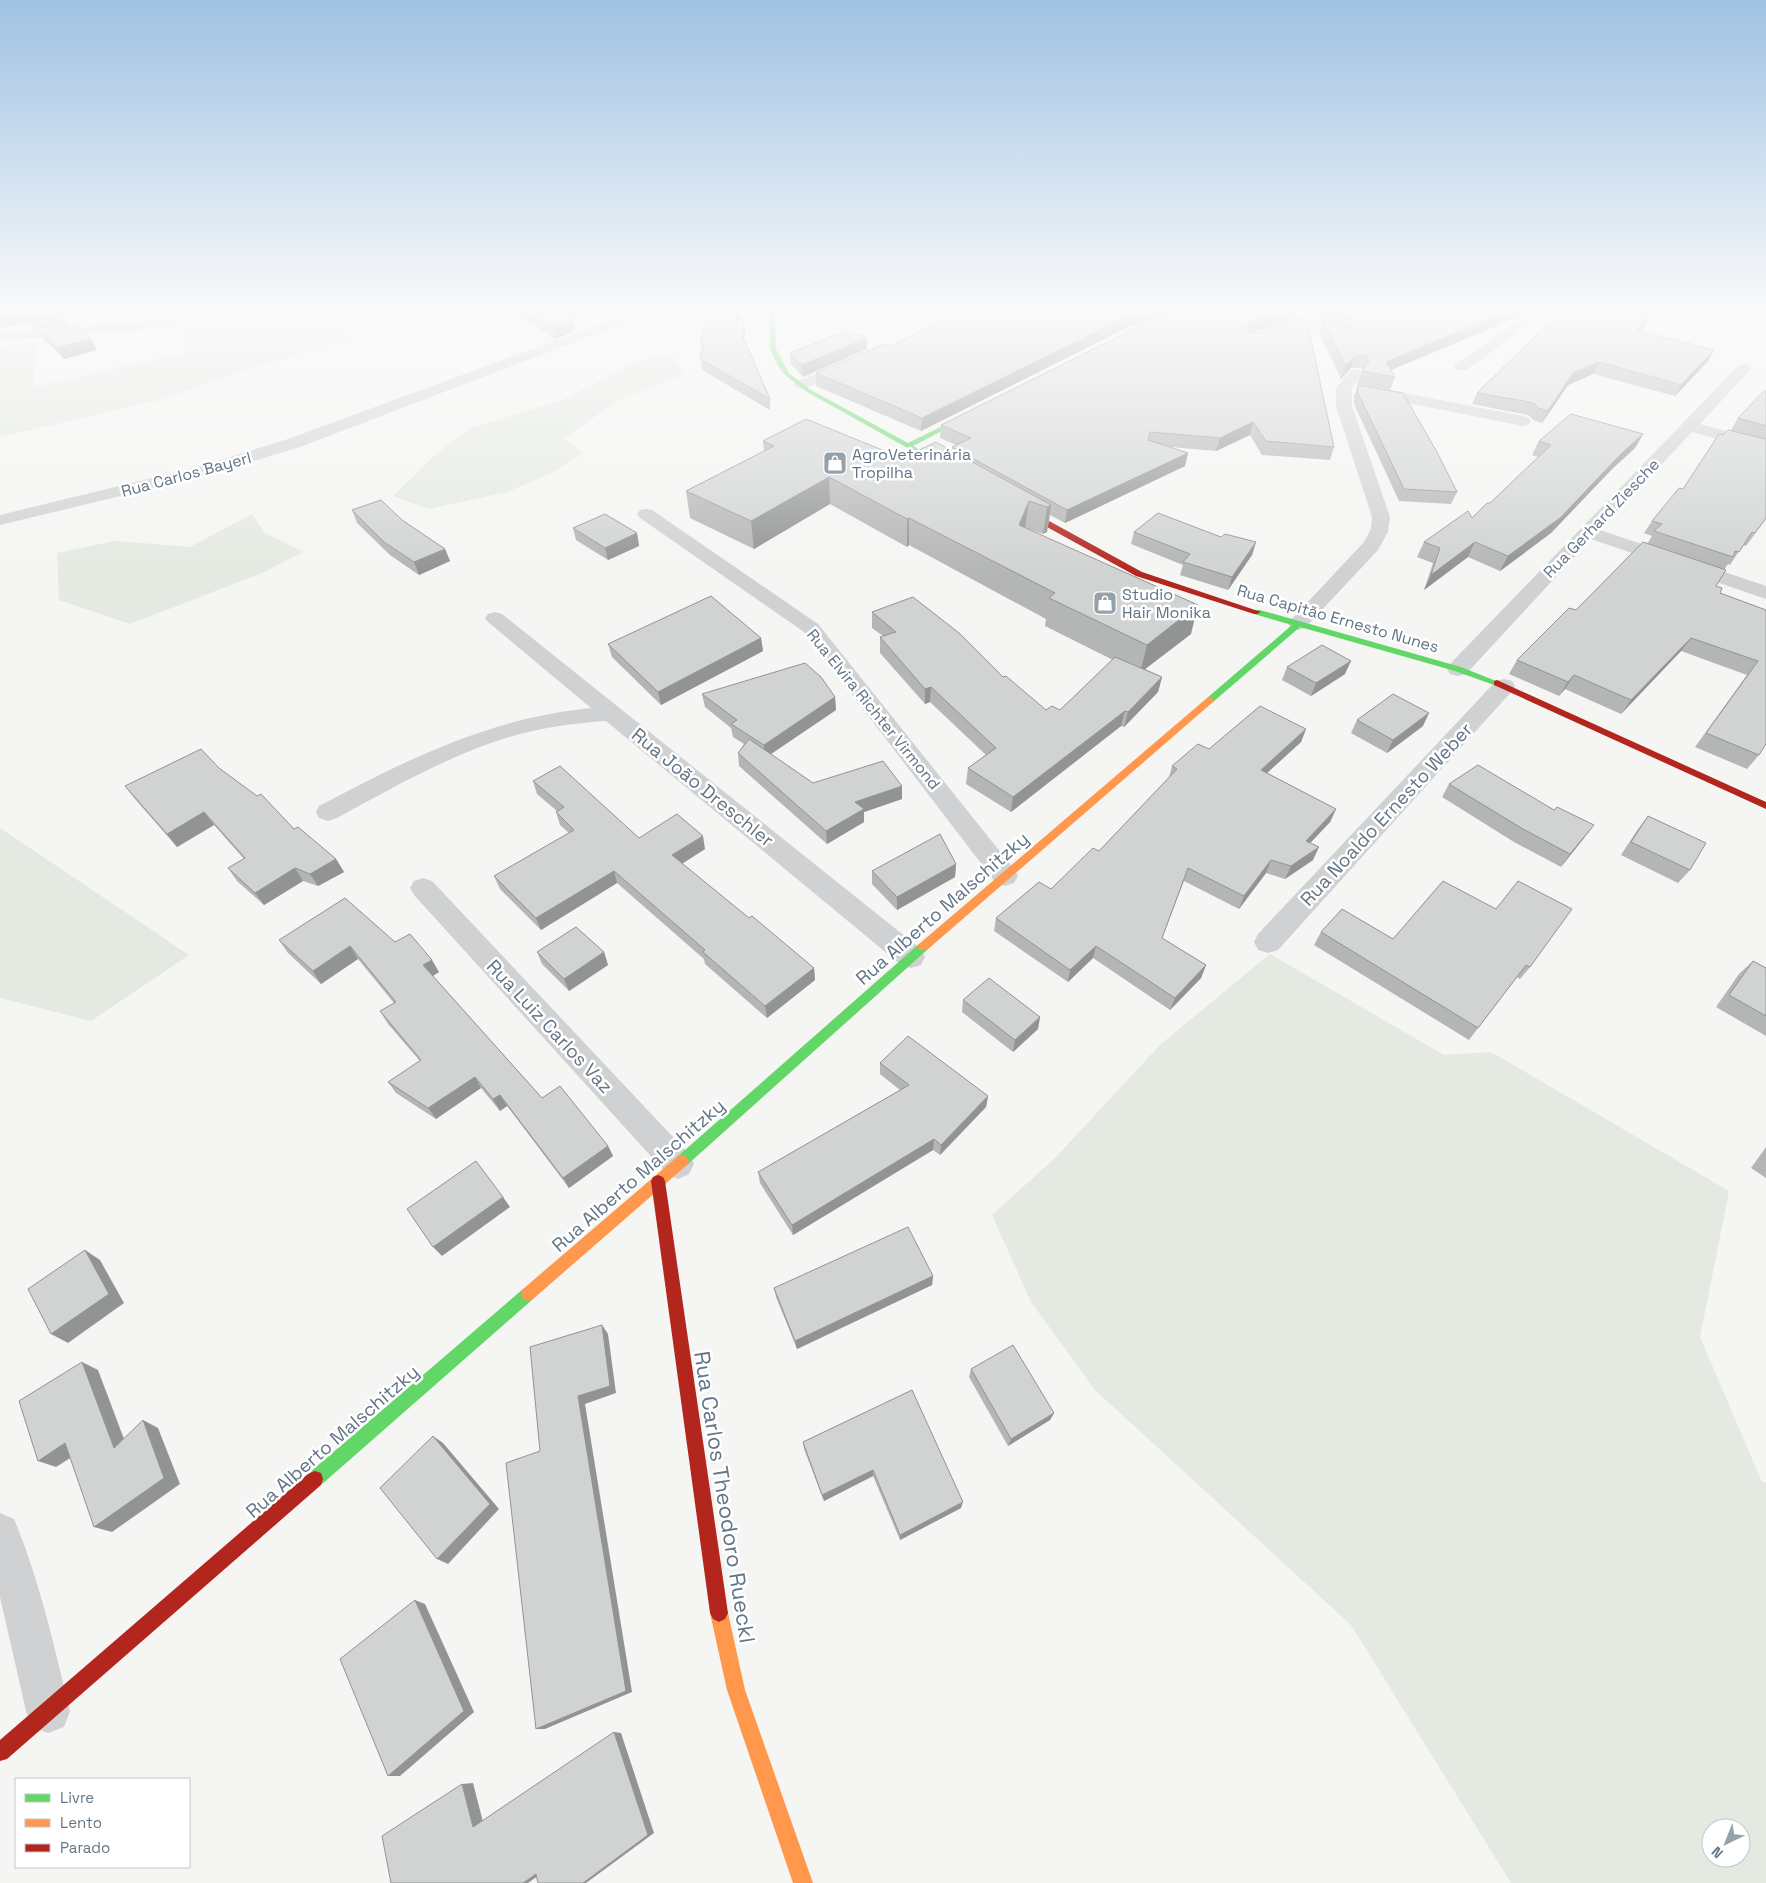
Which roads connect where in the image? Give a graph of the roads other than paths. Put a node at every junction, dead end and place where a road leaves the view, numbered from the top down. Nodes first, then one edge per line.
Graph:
1 (409, 399) edge
2 (825, 399) edge
3 (1344, 399) edge
4 (1410, 399) edge
5 (1715, 399) edge
6 (984, 408) edge
7 (1523, 421) dead end
8 (1690, 426) junction
9 (908, 446) junction
10 (1766, 448) edge
11 (956, 473) edge
12 (1006, 501) edge
13 (646, 514) dead end
14 (0, 520) edge
15 (1588, 532) junction
16 (1766, 593) edge
17 (495, 618) dead end
18 (1298, 624) junction
19 (1458, 669) junction
20 (1504, 686) junction
21 (612, 713) junction
22 (1766, 806) edge
23 (328, 812) dead end
24 (1005, 876) junction
25 (423, 888) dead end
26 (1268, 942) dead end
27 (911, 957) junction
28 (668, 1172) junction
29 (0, 1533) edge
30 (48, 1711) junction
31 (0, 1752) edge
32 (803, 1883) edge

1 - 14 street, Rua Carlos Bayerl
2 - 9 main road
3 - 18 street
4 - 7 street
5 - 8 street, Rua Gerhard Ziesche
6 - 9 main road
8 - 10 street
8 - 15 street, Rua Gerhard Ziesche
9 - 11 main road
12 - 18 main road, Rua Capitão Ernesto Nunes
13 - 24 street, Rua Elvira Richter Virmond
15 - 16 street
15 - 19 street, Rua Gerhard Ziesche
17 - 21 street, Rua João Dreschler
18 - 19 main road, Rua Capitão Ernesto Nunes
18 - 24 main road, Rua Alberto Malschitzky
19 - 20 main road, Rua Capitão Ernesto Nunes
20 - 22 main road, Rua Capitão Ernesto Nunes
20 - 26 street, Rua Noaldo Ernesto Weber
21 - 23 street
21 - 27 street, Rua João Dreschler
24 - 27 main road, Rua Alberto Malschitzky
25 - 28 street, Rua Luiz Carlos Vaz
27 - 28 main road, Rua Alberto Malschitzky
28 - 30 main road, Rua Alberto Malschitzky
28 - 32 main road, Rua Carlos Theodoro Rueckl
29 - 30 street
30 - 31 main road, Rua Alberto Malschitzky

